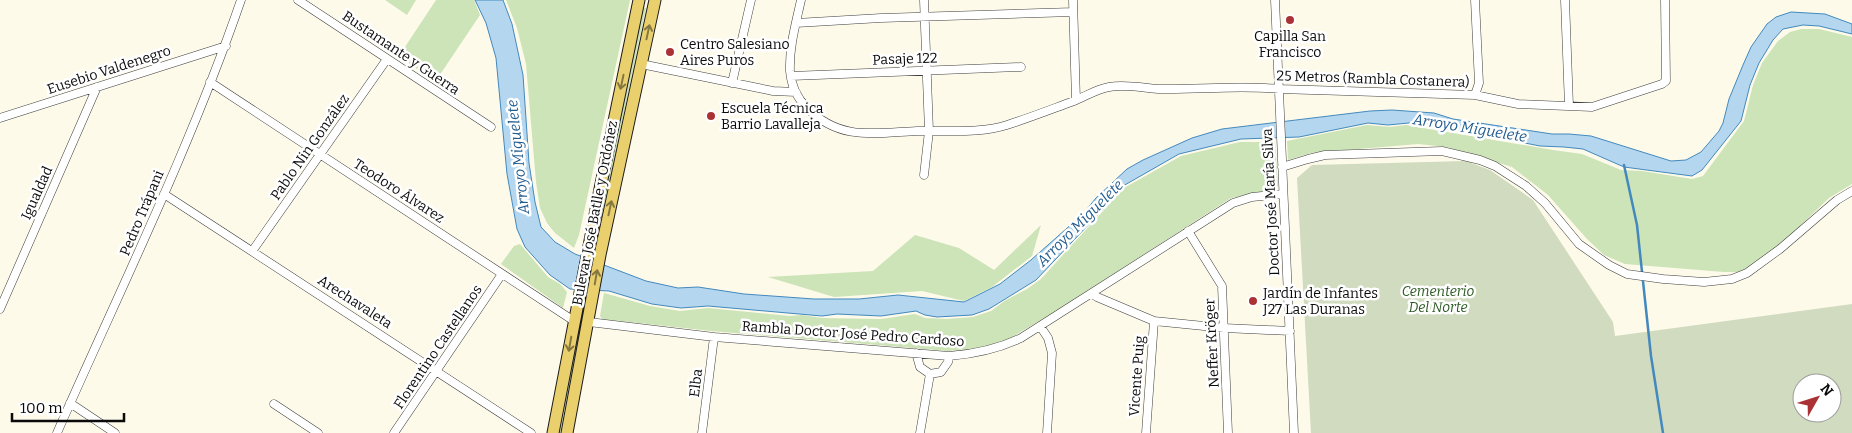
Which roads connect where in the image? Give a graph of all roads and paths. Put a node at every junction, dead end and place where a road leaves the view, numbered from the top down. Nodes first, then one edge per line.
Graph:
1 (241, 0) edge
2 (298, 0) edge
3 (639, 0) edge
4 (655, 0) edge
5 (751, 0) edge
6 (801, 0) edge
7 (924, 0) edge
8 (1073, 0) edge
9 (1275, 0) edge
10 (1475, 0) edge
11 (1565, 0) edge
12 (1665, 0) edge
13 (1073, 12) junction
14 (925, 17) junction
15 (796, 23) junction
16 (226, 46) junction
17 (387, 58) junction
18 (641, 64) junction
19 (1021, 67) dead end
20 (927, 70) junction
21 (791, 76) junction
22 (210, 82) junction
23 (732, 83) junction
24 (97, 87) junction
25 (1279, 89) junction
26 (796, 92) junction
27 (1475, 95) junction
28 (1076, 100) junction
29 (1569, 106) junction
30 (0, 118) edge
31 (491, 128) dead end
32 (929, 131) junction
33 (320, 154) junction
34 (1282, 167) junction
35 (924, 175) dead end
36 (1852, 191) edge
37 (164, 194) junction
38 (1283, 194) junction
39 (1188, 231) junction
40 (252, 250) junction
41 (502, 274) junction
42 (1092, 294) junction
43 (0, 309) edge
44 (574, 321) junction
45 (1154, 321) junction
46 (588, 322) junction
47 (1040, 326) junction
48 (1224, 328) junction
49 (1290, 332) junction
50 (714, 337) junction
51 (916, 353) junction
52 (948, 356) junction
53 (436, 370) junction
54 (930, 374) junction
55 (70, 403) junction
56 (274, 404) dead end
57 (57, 433) edge
58 (115, 433) edge
59 (318, 433) edge
60 (394, 433) edge
61 (531, 433) edge
62 (553, 433) edge
63 (567, 433) edge
64 (702, 433) edge
65 (920, 433) edge
66 (1047, 433) edge
67 (1146, 433) edge
68 (1228, 433) edge
69 (1294, 433) edge

1 - 16 street, Pedro Trápani
2 - 17 street, Bustamante y Guerra
3 -> 44 main road, Bulevar José Batlle y Ordóñez
18 -> 4 main road, Bulevar José Batlle y Ordóñez
5 - 23 street
6 - 15 street, 25 Metros (Rambla Costanera)
7 - 14 street
8 - 13 street
9 - 25 street, Doctor José María Silva
10 - 27 street
11 - 29 street
12 - 29 street, 25 Metros (Rambla Costanera)
13 - 14 street
13 - 28 street
14 - 15 street
14 - 20 street
15 - 21 street, 25 Metros (Rambla Costanera)
16 - 22 street, Pedro Trápani
16 - 24 street, Eusebio Valdenegro
17 - 31 street, Bustamante y Guerra
17 - 33 street, Pablo Nin González
18 - 23 street
46 -> 18 main road, Bulevar José Batlle y Ordóñez
19 - 20 street, Pasaje 122
20 - 21 street, Pasaje 122
20 - 32 street
21 - 26 street, 25 Metros (Rambla Costanera)
22 - 33 street, Teodoro Álvarez
22 - 37 street, Pedro Trápani
23 - 26 street
24 - 30 street, Eusebio Valdenegro
24 - 43 street, Igualdad
25 - 27 street, 25 Metros (Rambla Costanera)
25 - 28 street, 25 Metros (Rambla Costanera)
25 - 34 street, Doctor José María Silva
26 - 32 street, 25 Metros (Rambla Costanera)
27 - 29 street, 25 Metros (Rambla Costanera)
28 - 32 street, 25 Metros (Rambla Costanera)
32 - 35 street
33 - 40 street, Pablo Nin González
33 - 41 street, Teodoro Álvarez
34 - 36 street
34 - 38 street, Doctor José María Silva
37 - 40 street, Arechavaleta
37 - 55 street, Pedro Trápani
38 - 39 street, Rambla Doctor José Pedro Cardoso
38 - 49 street, Doctor José María Silva
39 - 42 street, Rambla Doctor José Pedro Cardoso
39 - 48 street, Neffer Kröger
40 - 53 street, Arechavaleta
41 - 44 street, Teodoro Álvarez
41 - 53 street, Florentino Castellanos
42 - 45 street
42 - 47 street, Rambla Doctor José Pedro Cardoso
44 -> 62 main road, Bulevar José Batlle y Ordóñez
45 - 48 street
45 - 67 street, Vicente Puig
46 - 50 street, Rambla Doctor José Pedro Cardoso
46 - 63 main road, Bulevar José Batlle y Ordóñez
47 - 52 street, Rambla Doctor José Pedro Cardoso
47 - 66 street
48 - 49 street
48 - 68 street, Neffer Kröger
49 - 69 street, Doctor José María Silva
50 - 51 street, Rambla Doctor José Pedro Cardoso
50 - 64 street, Elba
51 - 52 street, Rambla Doctor José Pedro Cardoso
51 - 54 street
52 - 54 street
53 - 60 street, Florentino Castellanos
53 - 61 street, Arechavaleta
54 - 65 street
55 - 57 street, Pedro Trápani
55 - 58 street
56 - 59 street

